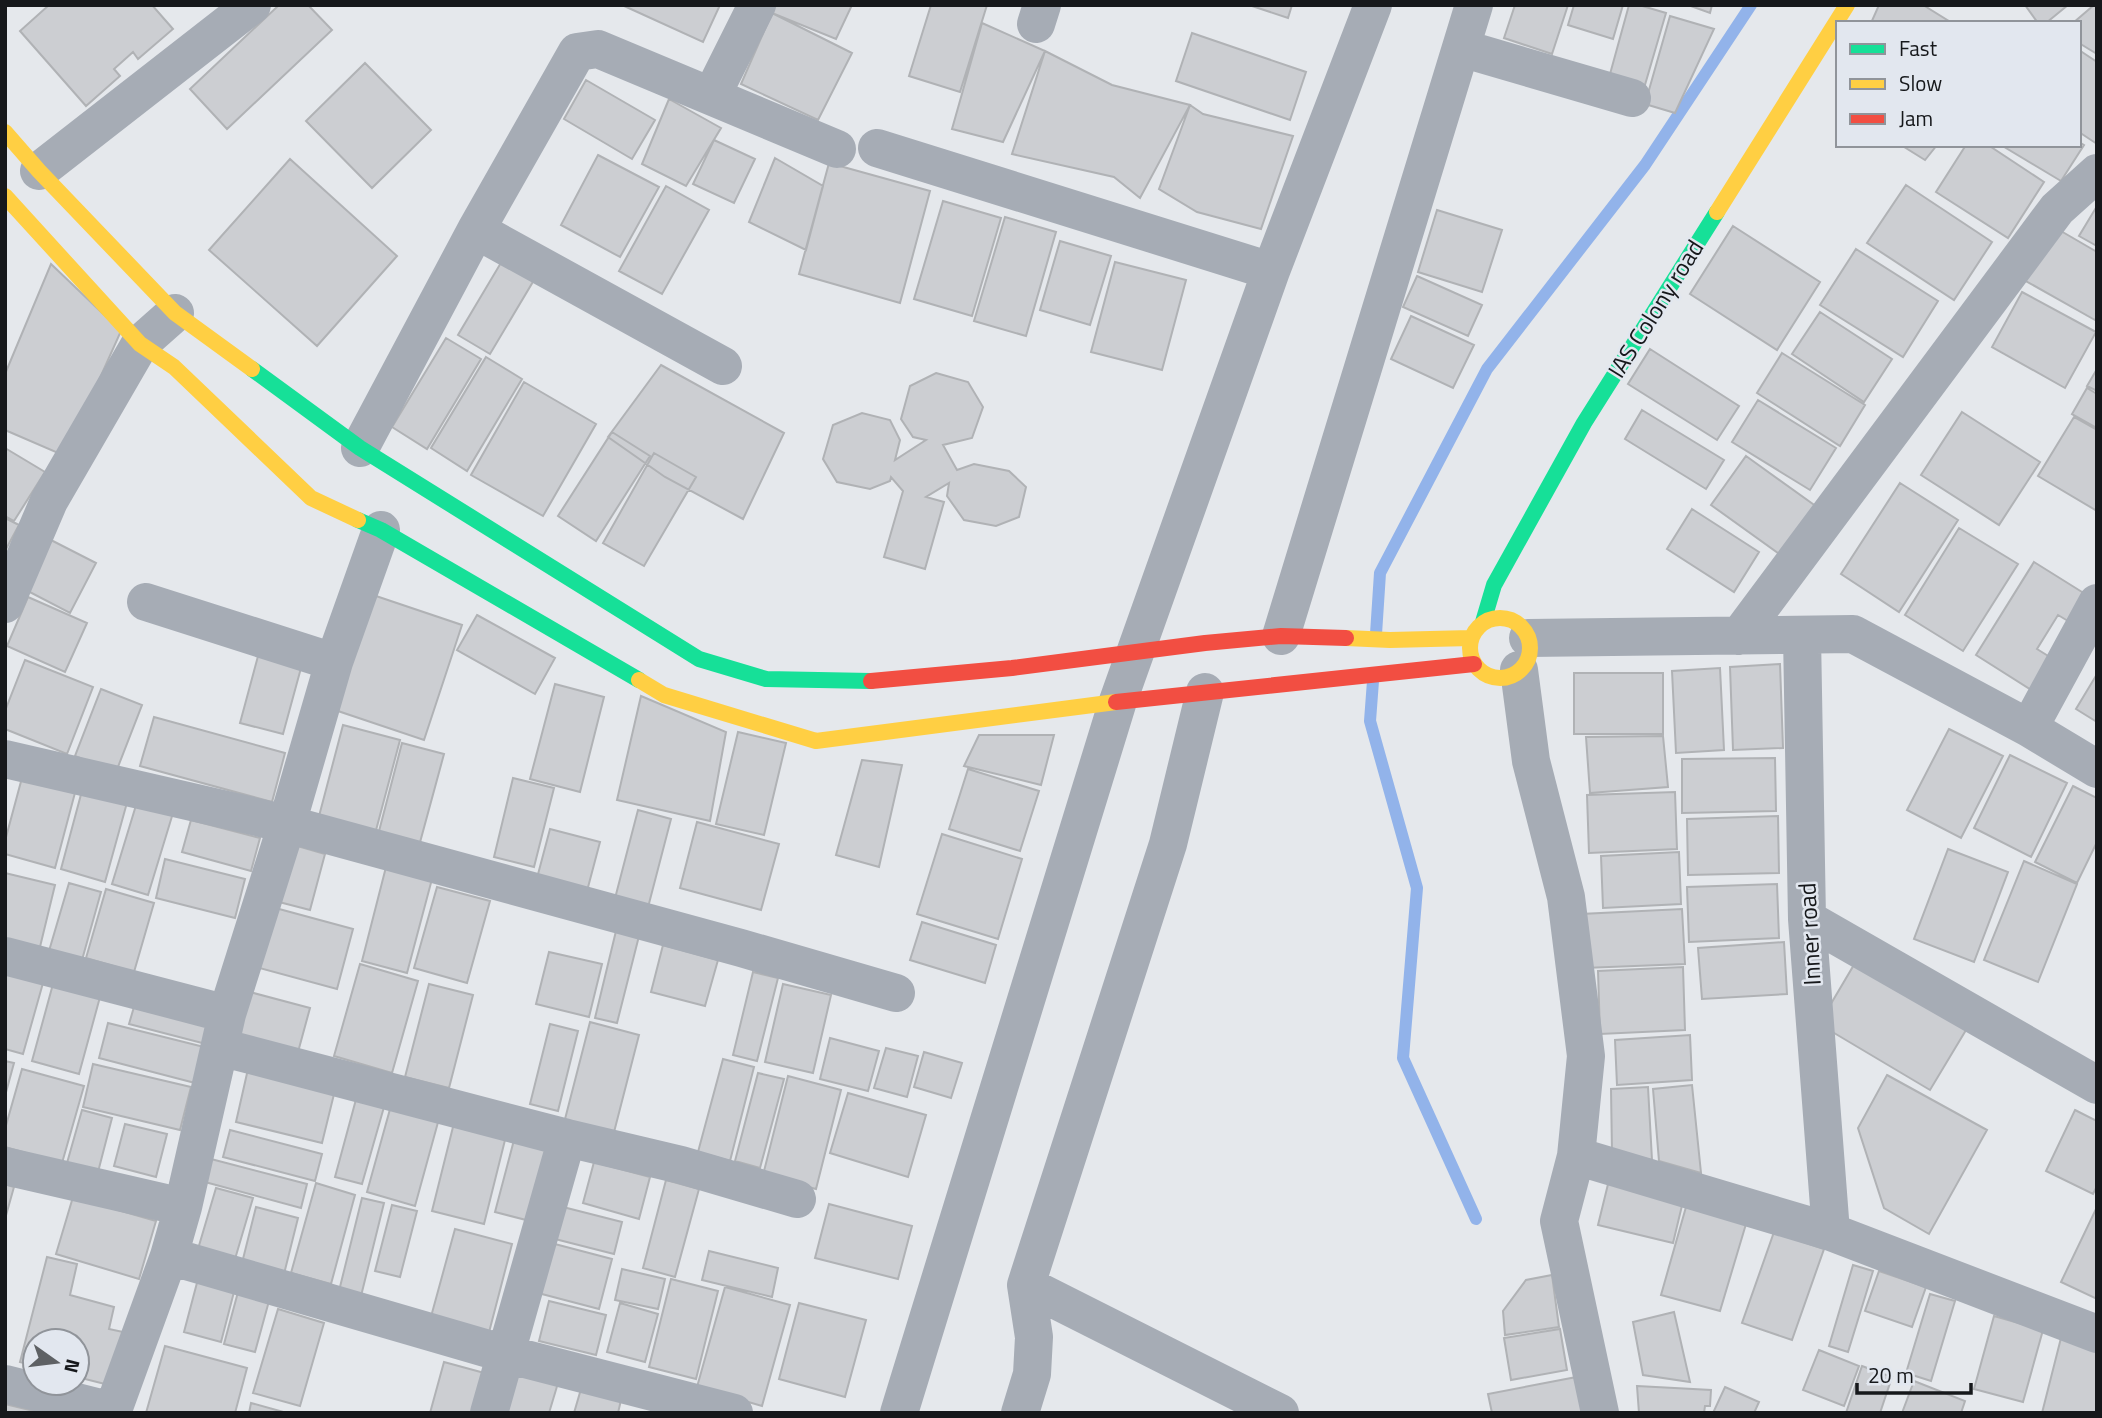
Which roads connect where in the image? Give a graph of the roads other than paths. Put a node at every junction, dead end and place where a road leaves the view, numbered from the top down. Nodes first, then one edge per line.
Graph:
1 (252, 5) edge
2 (757, 5) edge
3 (1373, 5) edge
4 (1475, 5) edge
5 (1847, 5) edge
6 (1837, 21) edge
7 (1836, 23) edge
8 (1461, 48) junction
9 (712, 95) junction
10 (1632, 98) dead end
11 (5, 132) edge
12 (877, 148) dead end
13 (837, 149) dead end
14 (39, 172) junction
15 (2097, 173) edge
16 (5, 196) edge
17 (476, 230) junction
18 (1271, 271) junction
19 (175, 313) junction
20 (140, 344) junction
21 (723, 366) dead end
22 (360, 448) junction
23 (381, 530) junction
24 (146, 602) dead end
25 (2097, 603) edge
26 (5, 604) edge
27 (1483, 622) junction
28 (1802, 635) junction
29 (1282, 636) junction
30 (1739, 636) junction
31 (1471, 638) junction
32 (1135, 652) junction
33 (1524, 654) junction
34 (334, 662) junction
35 (1474, 664) junction
36 (1205, 692) junction
37 (1118, 701) junction
38 (2029, 727) junction
39 (5, 759) edge
40 (2097, 769) edge
41 (287, 824) junction
42 (1807, 919) junction
43 (5, 956) edge
44 (896, 993) dead end
45 (223, 1030) junction
46 (2097, 1085) edge
47 (567, 1138) junction
48 (1576, 1156) junction
49 (5, 1166) edge
50 (797, 1199) dead end
51 (183, 1207) junction
52 (1831, 1232) junction
53 (169, 1256) junction
54 (1026, 1285) junction
55 (2097, 1334) edge
56 (506, 1353) junction
57 (5, 1384) edge
58 (112, 1412) edge
59 (489, 1413) edge
60 (734, 1413) edge
61 (899, 1413) edge
62 (1020, 1413) edge
63 (1280, 1413) edge
64 (1600, 1413) edge

1 - 14 street
2 - 9 street
3 - 18 street
4 - 8 street
5 - 6 street, IAS Colony road
7 - 27 street, IAS Colony road
8 - 10 street
8 - 29 street
9 - 13 street
9 - 17 street
11 - 14 street
12 - 18 street
14 - 19 street
15 - 30 street
16 - 20 street
17 - 21 street
17 - 22 street
18 - 32 street
19 - 20 street
19 - 22 street
20 - 23 street
20 - 26 street
22 - 32 street
23 - 34 street
23 - 37 street
24 - 34 street
25 - 38 street
27 - 31 street
27 - 33 street
28 - 30 street
28 - 38 street
28 - 42 street, Inner road
29 - 31 street
29 - 32 street
30 - 33 street
31 - 35 street
32 - 37 street
33 - 35 street
33 - 48 street
34 - 41 street
35 - 36 street
36 - 37 street
36 - 54 street
37 - 61 street
38 - 40 street
39 - 41 street
41 - 44 street
41 - 45 street
42 - 46 street
42 - 52 street, Inner road
43 - 45 street
45 - 47 street
45 - 51 street
47 - 50 street
47 - 56 street
48 - 52 street
48 - 64 street
49 - 51 street
51 - 53 street
52 - 55 street
53 - 56 street
53 - 58 street
54 - 62 street
54 - 63 street
56 - 59 street
56 - 60 street
57 - 58 street

